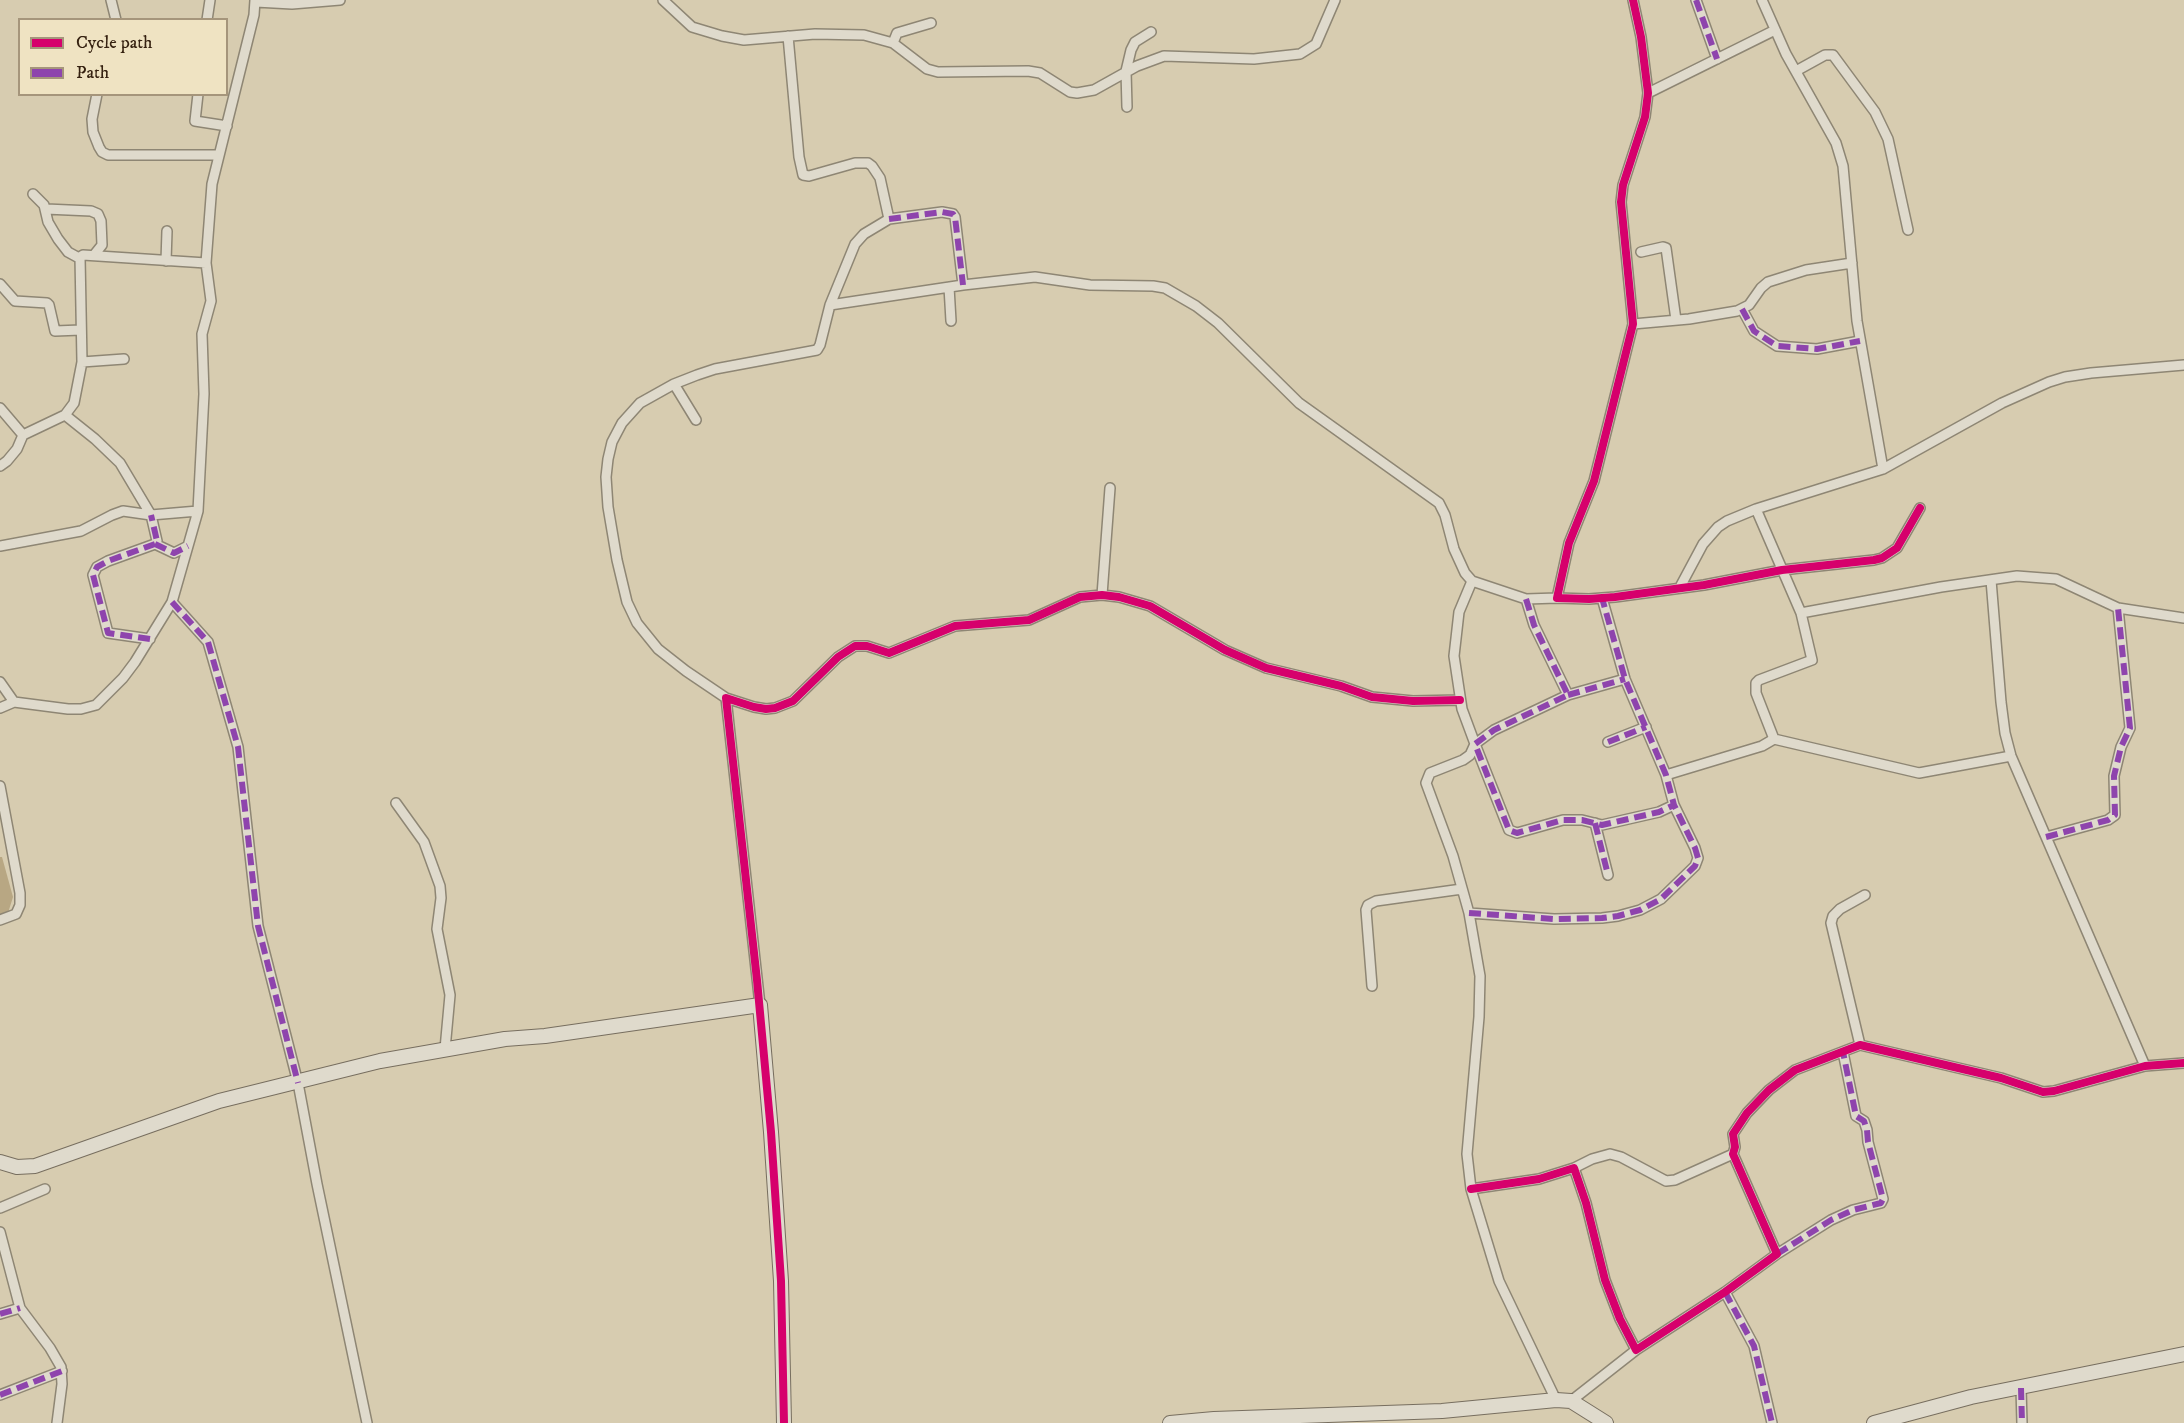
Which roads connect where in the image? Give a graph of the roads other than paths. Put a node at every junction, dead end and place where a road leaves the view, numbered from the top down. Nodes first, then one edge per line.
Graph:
1 (111, 0) edge
2 (210, 0) edge
3 (340, 0) edge
4 (663, 0) edge
5 (1335, 0) edge
6 (1633, 0) edge
7 (1696, 0) edge
8 (1762, 0) edge
9 (255, 1) edge
10 (116, 18) edge
11 (207, 18) edge
12 (931, 23) dead end
13 (1775, 30) junction
14 (1151, 32) dead end
15 (788, 36) junction
16 (893, 43) junction
17 (1717, 59) junction
18 (1126, 71) junction
19 (1796, 71) junction
20 (1648, 93) junction
21 (97, 96) edge
22 (198, 96) edge
23 (1127, 107) dead end
24 (227, 126) junction
25 (218, 155) junction
26 (33, 194) dead end
27 (46, 209) junction
28 (889, 219) junction
29 (1908, 230) dead end
30 (167, 231) dead end
31 (1641, 252) dead end
32 (94, 255) junction
33 (79, 258) junction
34 (166, 261) junction
35 (206, 263) junction
36 (1852, 263) junction
37 (0, 284) edge
38 (963, 285) junction
39 (949, 287) junction
40 (830, 304) junction
41 (1742, 309) junction
42 (1676, 320) junction
43 (951, 321) dead end
44 (1633, 324) junction
45 (81, 330) junction
46 (1860, 341) junction
47 (124, 359) dead end
48 (82, 362) junction
49 (2184, 365) edge
50 (674, 384) junction
51 (0, 408) edge
52 (66, 416) junction
53 (696, 420) dead end
54 (23, 435) junction
55 (0, 466) edge
56 (1883, 468) junction
57 (1110, 488) dead end
58 (1920, 508) dead end
59 (1756, 509) junction
60 (198, 511) junction
61 (151, 515) junction
62 (155, 544) junction
63 (0, 546) edge
64 (188, 546) junction
65 (1782, 570) junction
66 (1991, 580) junction
67 (1472, 581) junction
68 (1680, 587) junction
69 (1102, 596) junction
70 (1557, 598) junction
71 (1602, 598) junction
72 (1526, 599) junction
73 (172, 602) junction
74 (2118, 608) junction
75 (1801, 613) junction
76 (2184, 618) edge
77 (150, 639) junction
78 (1625, 679) junction
79 (0, 682) edge
80 (1568, 694) junction
81 (726, 698) junction
82 (1460, 699) junction
83 (14, 702) junction
84 (0, 708) edge
85 (1646, 727) junction
86 (1774, 739) junction
87 (1608, 742) dead end
88 (1475, 744) junction
89 (2011, 756) junction
90 (1666, 775) junction
91 (0, 786) edge
92 (396, 803) dead end
93 (1674, 805) junction
94 (1595, 824) junction
95 (2046, 837) junction
96 (1608, 875) dead end
97 (1462, 889) junction
98 (1864, 895) dead end
99 (1469, 913) junction
100 (0, 920) edge
101 (1372, 986) dead end
102 (760, 1005) junction
103 (1860, 1045) junction
104 (445, 1049) junction
105 (1843, 1052) junction
106 (2184, 1063) edge
107 (2145, 1066) junction
108 (298, 1083) junction
109 (1733, 1154) junction
110 (0, 1162) edge
111 (1574, 1168) junction
112 (45, 1189) dead end
113 (1471, 1189) junction
114 (0, 1208) edge
115 (0, 1232) edge
116 (1777, 1254) junction
117 (1725, 1292) junction
118 (20, 1308) junction
119 (0, 1314) edge
120 (1636, 1350) junction
121 (2184, 1354) edge
122 (62, 1371) junction
123 (2021, 1388) junction
124 (0, 1395) edge
125 (1556, 1400) junction
126 (1571, 1401) junction
127 (57, 1423) edge
128 (368, 1423) edge
129 (784, 1423) edge
130 (1170, 1423) edge
131 (1606, 1423) edge
132 (1772, 1423) edge
133 (1874, 1423) edge
134 (2022, 1423) edge

1 - 10 street
2 - 11 street
3 - 9 street
4 - 15 street
5 - 18 street
6 - 20 street
7 - 17 street
8 - 13 street
9 - 24 street
12 - 16 street
13 - 17 street
13 - 19 street
14 - 18 street
15 - 16 street
15 - 28 street
16 - 18 street
17 - 20 street
18 - 23 street
19 - 29 street
19 - 36 street
20 - 44 street
21 - 25 street
22 - 24 street
24 - 25 street
25 - 35 street
26 - 27 street
27 - 32 street
27 - 33 street
28 - 38 street
28 - 40 street
30 - 34 street
31 - 42 street
32 - 33 street
32 - 34 street
33 - 45 street
34 - 35 street
35 - 60 street
36 - 41 street
36 - 46 street
37 - 45 street
38 - 39 street
38 - 67 street
39 - 40 street
39 - 43 street
40 - 50 street
41 - 42 street
41 - 46 street
42 - 44 street
44 - 70 street
45 - 48 street
46 - 56 street
47 - 48 street
48 - 52 street
49 - 56 street
50 - 53 street
50 - 81 street
51 - 54 street
52 - 54 street
52 - 61 street
54 - 55 street
56 - 59 street
57 - 69 street
58 - 65 street
59 - 65 street
59 - 68 street
60 - 61 street
60 - 64 street
61 - 62 street
61 - 63 street
62 - 64 street
62 - 77 street
64 - 73 street
65 - 68 street
65 - 75 street
66 - 74 street
66 - 75 street
66 - 89 street
67 - 72 street
67 - 82 street
68 - 71 street
69 - 81 street
69 - 82 street
70 - 71 street
70 - 72 street
71 - 78 street
72 - 80 street
73 - 77 street
73 - 108 street
74 - 76 street
74 - 95 street
75 - 86 street
77 - 83 street
78 - 80 street
78 - 85 street
79 - 83 street
80 - 88 street
81 - 102 street
82 - 88 street
83 - 84 street
85 - 87 street
85 - 90 street
86 - 89 street
86 - 90 street
88 - 94 street
88 - 97 street
89 - 95 street
90 - 93 street
91 - 100 street
92 - 104 street
93 - 94 street
93 - 99 street
94 - 96 street
95 - 107 street
97 - 99 street
97 - 101 street
98 - 103 street
99 - 113 street
102 - 104 street
102 - 129 street
103 - 105 street
103 - 107 street
104 - 108 street
105 - 109 street
105 - 116 street
106 - 107 street
108 - 110 street
108 - 128 street
109 - 111 street
109 - 116 street
111 - 113 street
111 - 120 street
112 - 114 street
113 - 125 street
115 - 118 street
116 - 117 street
117 - 120 street
117 - 132 street
118 - 119 street
118 - 122 street
120 - 126 street
121 - 123 street
122 - 124 street
122 - 127 street
123 - 133 street
123 - 134 street
125 - 126 street
125 - 130 street
126 - 131 street

